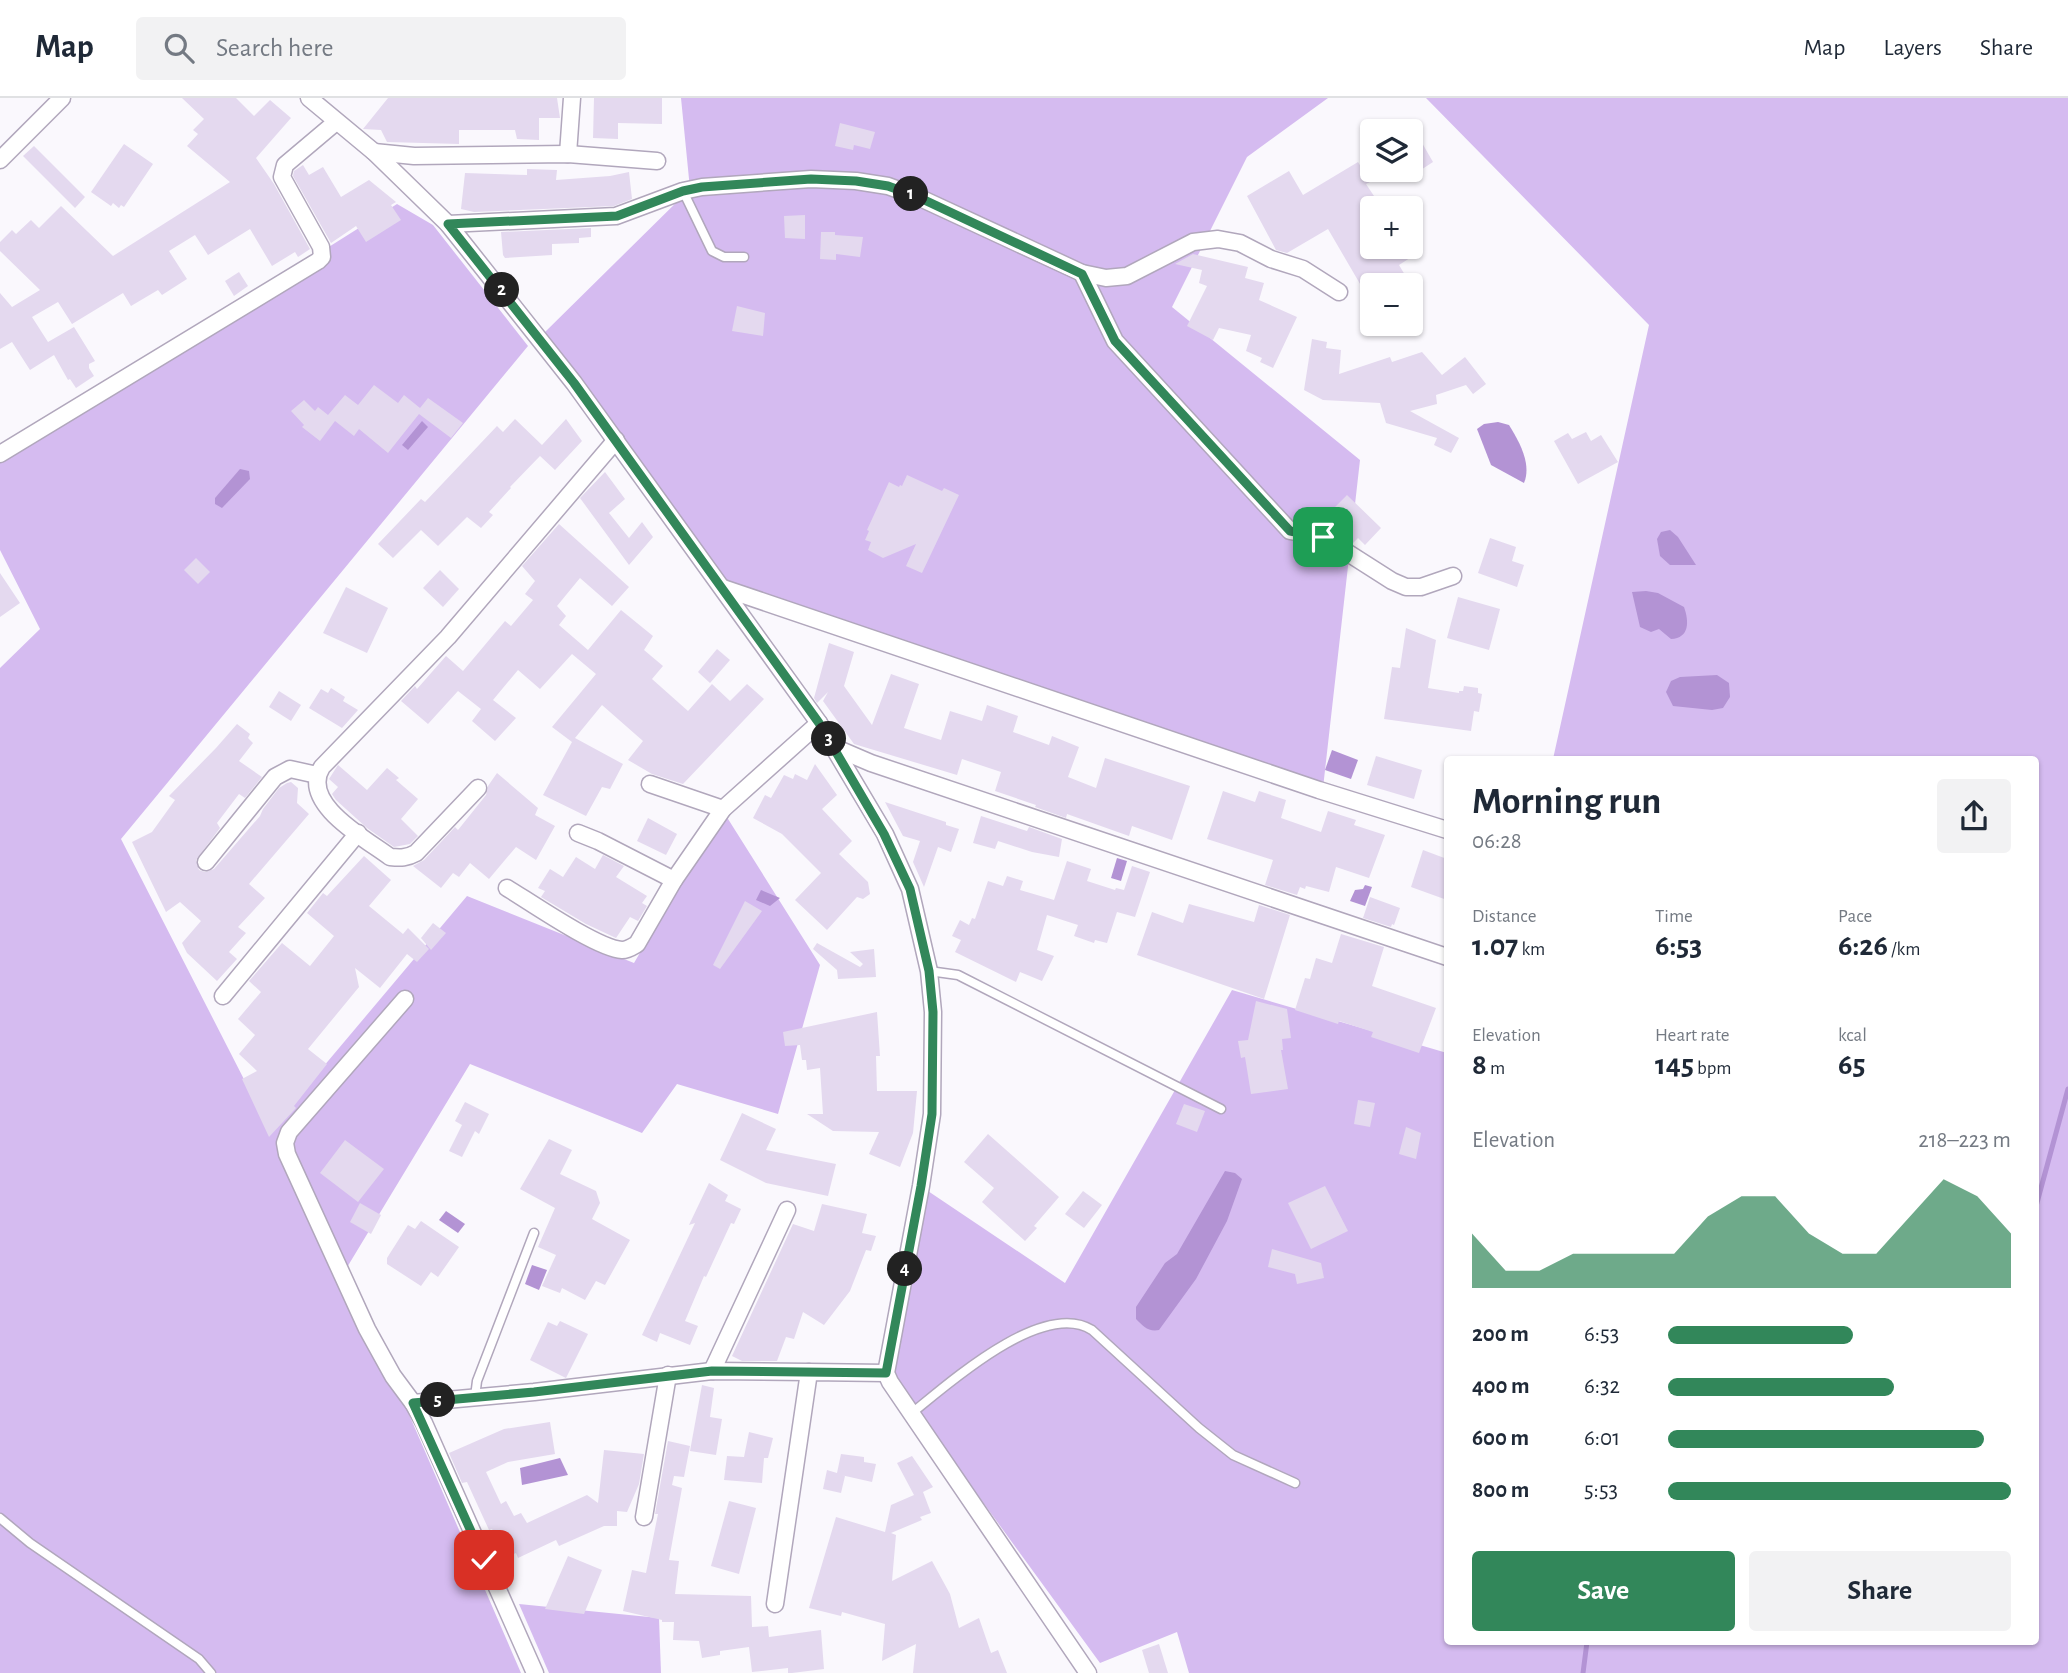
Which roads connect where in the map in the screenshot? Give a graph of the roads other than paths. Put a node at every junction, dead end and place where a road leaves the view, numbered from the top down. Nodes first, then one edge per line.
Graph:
1 (62, 98) edge
2 (309, 98) edge
3 (572, 98) edge
4 (336, 122) junction
5 (374, 152) junction
6 (568, 154) junction
7 (0, 160) edge
8 (657, 161) dead end
9 (683, 191) junction
10 (448, 224) junction
11 (744, 257) dead end
12 (1082, 274) junction
13 (1339, 292) dead end
14 (616, 440) junction
15 (0, 454) edge
16 (1453, 576) dead end
17 (723, 588) junction
18 (819, 723) junction
19 (835, 748) junction
20 (317, 775) junction
21 (650, 784) dead end
22 (478, 788) dead end
23 (723, 809) junction
24 (1444, 829) edge
25 (358, 833) junction
26 (578, 833) dead end
27 (206, 862) dead end
28 (674, 880) junction
29 (507, 888) dead end
30 (1444, 956) edge
31 (929, 971) junction
32 (223, 996) dead end
33 (405, 999) dead end
34 (1221, 1109) dead end
35 (787, 1210) dead end
36 (534, 1233) dead end
37 (712, 1371) junction
38 (809, 1372) junction
39 (886, 1373) junction
40 (668, 1375) junction
41 (475, 1397) junction
42 (413, 1403) junction
43 (912, 1413) junction
44 (1295, 1483) dead end
45 (643, 1517) dead end
46 (0, 1518) edge
47 (775, 1604) dead end
48 (211, 1673) edge
49 (535, 1673) edge
50 (1088, 1673) edge

1 - 7 street
2 - 4 street
3 - 6 street
4 - 5 street
4 - 15 street
5 - 6 street
5 - 10 street
6 - 8 street
9 - 10 street
9 - 11 lane
9 - 12 street
10 - 14 street
12 - 13 street
12 - 16 street
14 - 17 street
14 - 20 street
17 - 18 street
17 - 24 street
18 - 19 street
18 - 23 street
19 - 30 street
19 - 31 street
20 - 25 street
20 - 27 street
21 - 23 street
22 - 25 street
23 - 28 street
25 - 32 street
26 - 28 street
28 - 29 street
31 - 34 lane
31 - 39 street
33 - 42 street
35 - 37 street
36 - 41 lane
37 - 38 street
37 - 40 street
38 - 39 street
38 - 47 street
39 - 43 street
40 - 41 street
40 - 45 street
41 - 42 street
42 - 49 street
43 - 44 lane
43 - 50 street
46 - 48 lane

